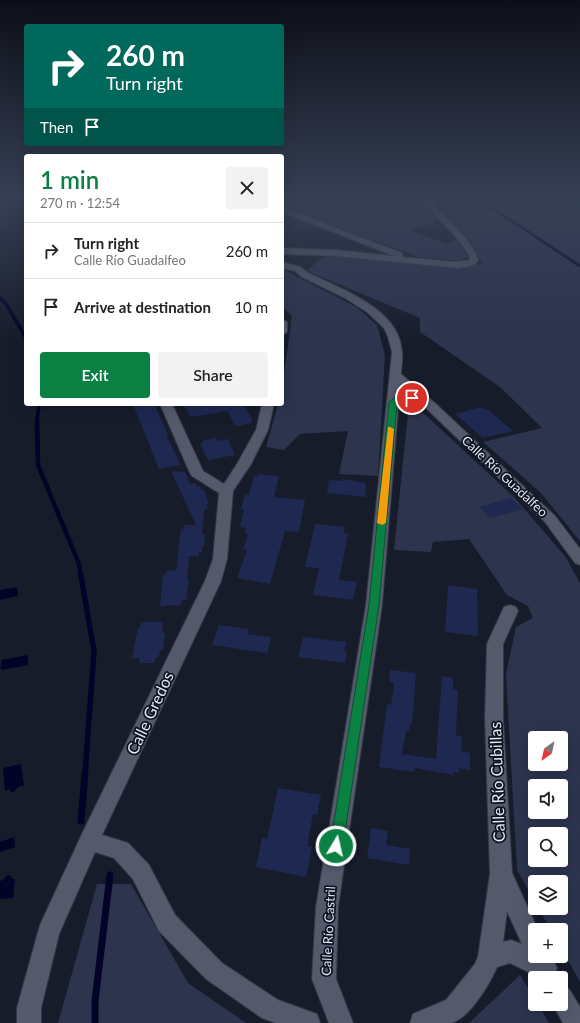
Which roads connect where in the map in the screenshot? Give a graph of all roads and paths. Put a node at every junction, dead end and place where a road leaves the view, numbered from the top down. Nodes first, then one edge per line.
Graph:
1 (375, 245) edge
2 (466, 245) edge
3 (284, 251) edge
4 (320, 254) junction
5 (406, 260) junction
6 (306, 264) junction
7 (284, 265) edge
8 (396, 376) junction
9 (423, 400) junction
10 (393, 402) junction
11 (167, 406) edge
12 (268, 406) edge
13 (226, 491) junction
14 (580, 560) edge
15 (510, 611) dead end
16 (89, 842) junction
17 (501, 874) junction
18 (528, 933) edge
19 (489, 958) junction
20 (545, 967) edge
21 (568, 1009) edge
22 (29, 1023) edge
23 (308, 1023) edge
24 (341, 1023) edge
25 (422, 1023) edge
26 (576, 1023) edge

1 - 5 street
2 - 5 street
3 - 4 street
4 - 5 street
4 - 6 street
6 - 7 street
6 - 8 street, Calle Río Castril
8 - 9 street, Calle Río Guadalfeo
8 - 10 street, Calle Río Castril
9 - 10 street
9 - 14 street, Calle Río Guadalfeo
10 - 24 street, Calle Río Castril
11 - 13 street
12 - 13 street, Calle Gredos
13 - 16 street, Calle Gredos
15 - 17 street, Calle Río Cubillas
16 - 22 street, Calle Gredos
16 - 23 street
17 - 18 street, Calle Río Cubillas
17 - 19 street
19 - 20 street
19 - 25 street
21 - 26 street

